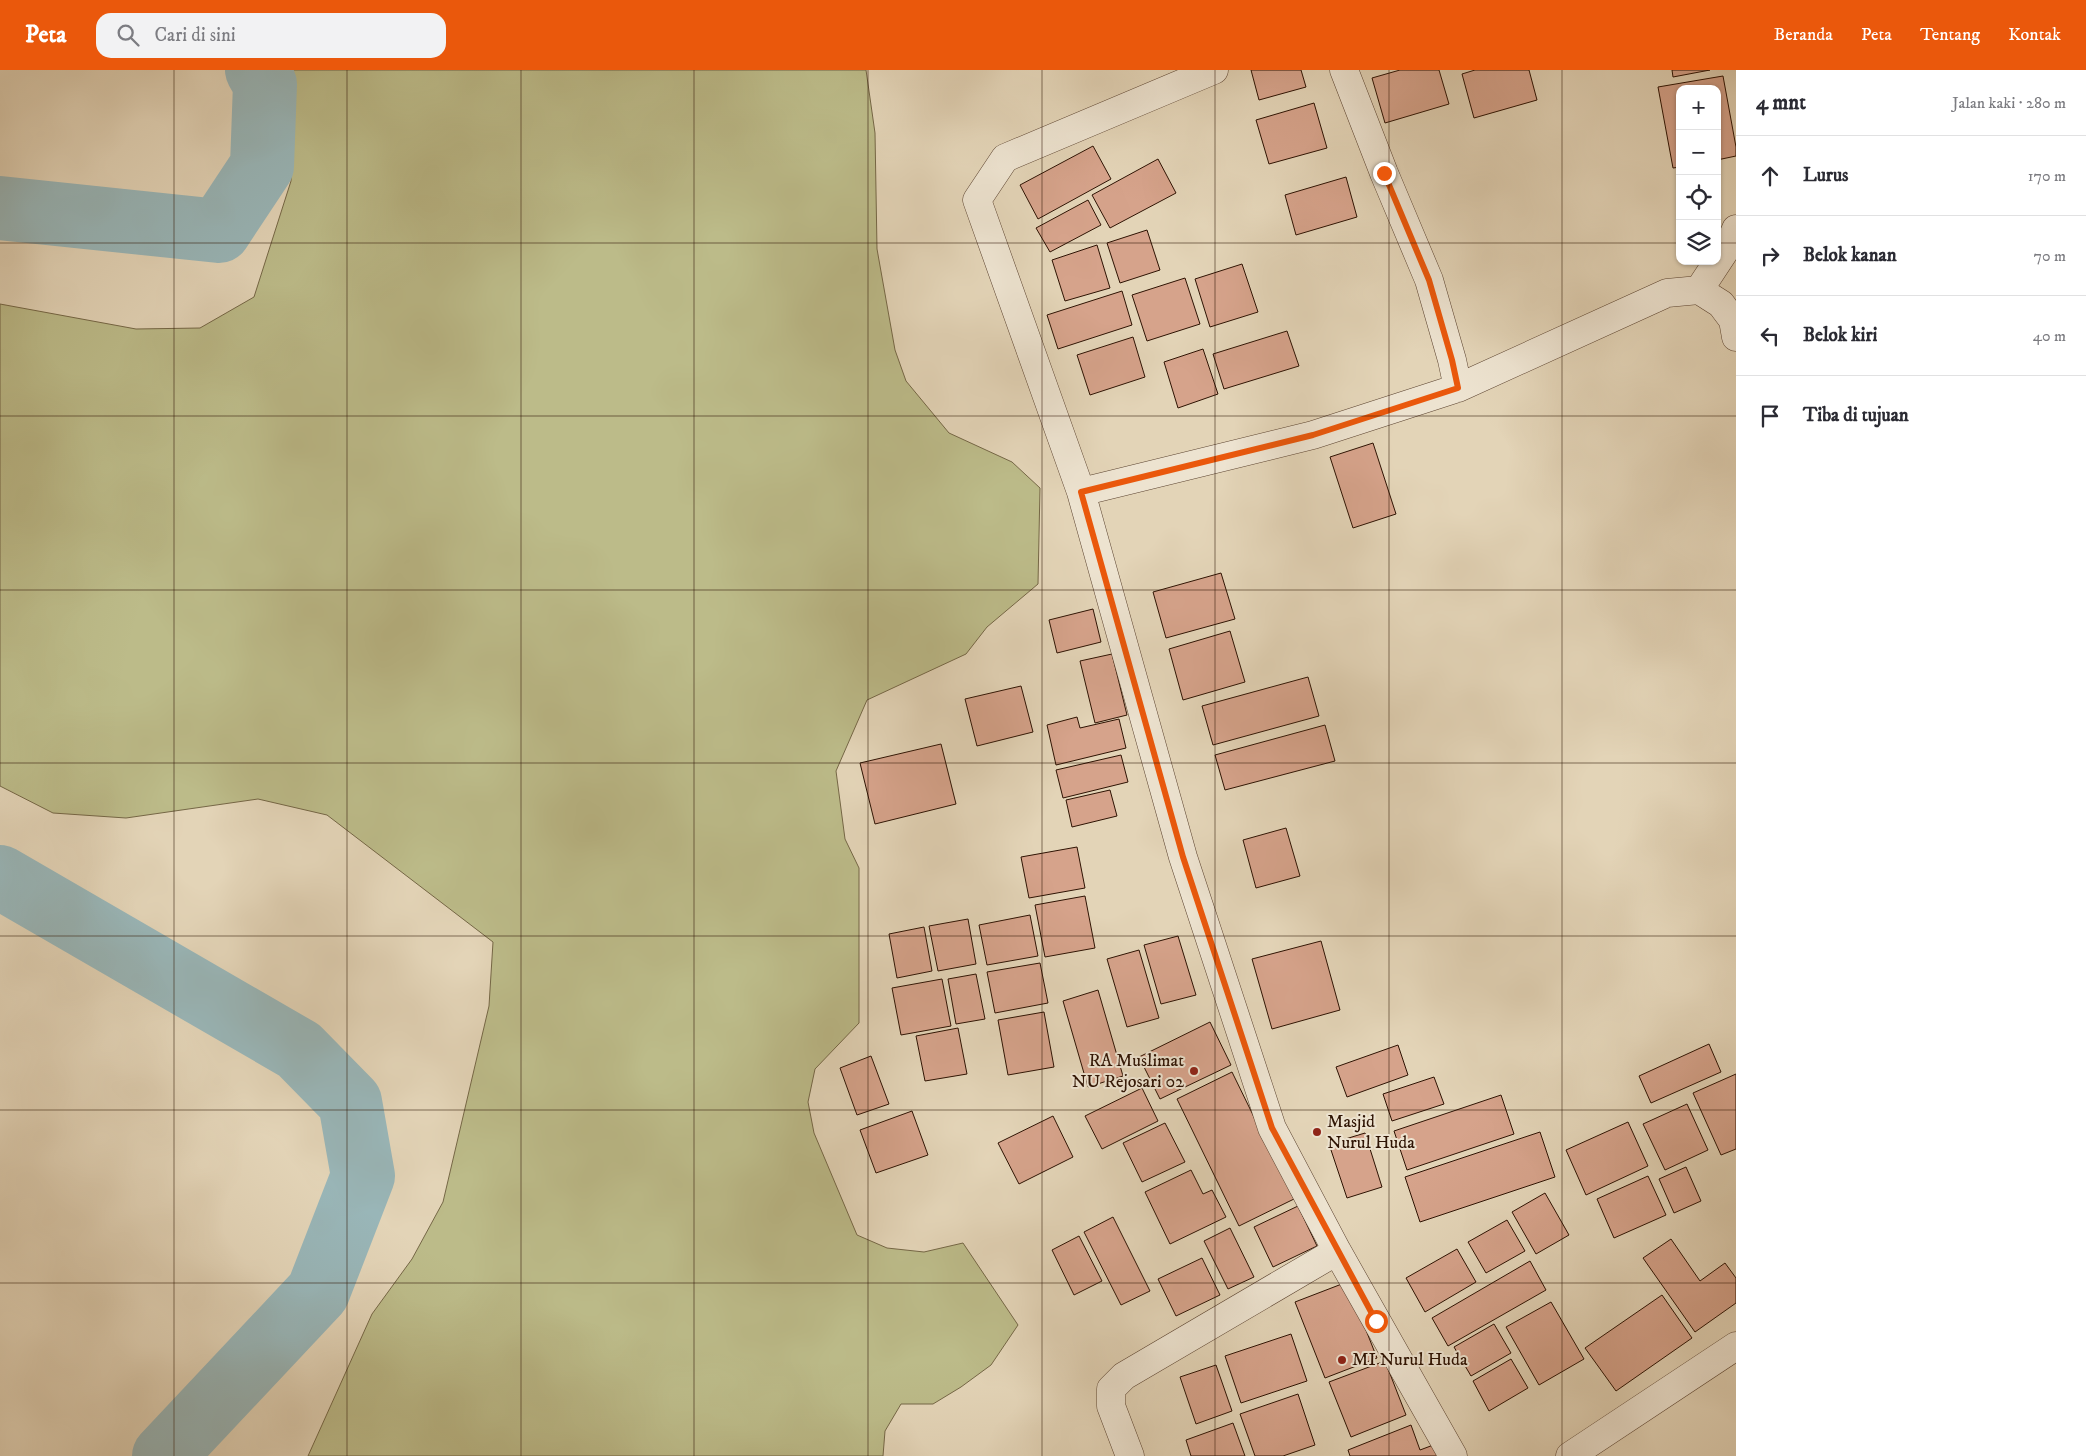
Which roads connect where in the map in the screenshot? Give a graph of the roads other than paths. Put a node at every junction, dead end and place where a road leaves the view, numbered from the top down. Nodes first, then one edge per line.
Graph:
1 (1214, 70) edge
2 (1344, 70) edge
3 (1736, 229) edge
4 (1699, 290) junction
5 (1736, 337) edge
6 (1458, 388) junction
7 (1081, 492) junction
8 (1337, 1251) junction
9 (1736, 1346) edge
10 (1130, 1456) edge
11 (1453, 1456) edge
12 (1570, 1456) edge

1 - 7 street
2 - 6 street
3 - 4 street
4 - 5 street
4 - 6 street
6 - 7 street
7 - 8 street
8 - 10 street
8 - 11 street
9 - 12 street

